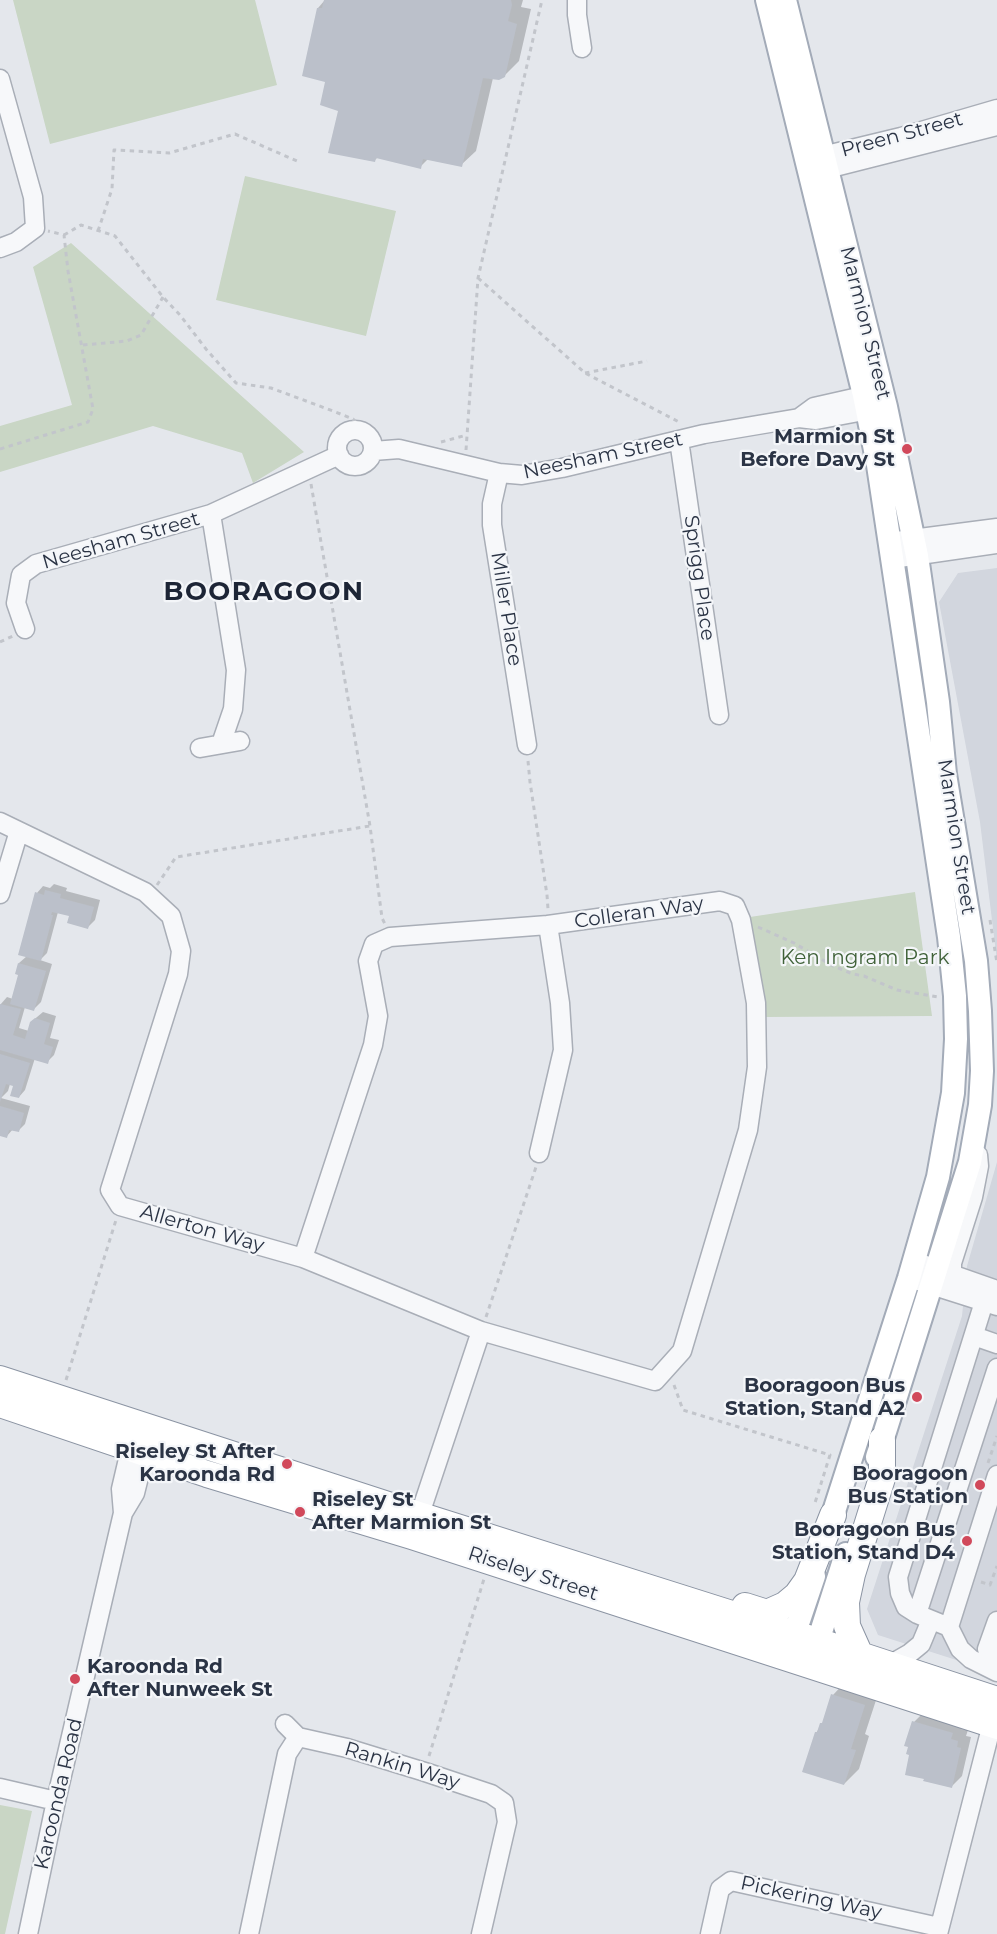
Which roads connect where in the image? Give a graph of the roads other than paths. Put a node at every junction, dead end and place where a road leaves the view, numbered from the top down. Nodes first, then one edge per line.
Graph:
1 (577, 0) edge
2 (767, 0) edge
3 (785, 0) edge
4 (582, 48) dead end
5 (0, 79) edge
6 (997, 109) edge
7 (997, 126) edge
8 (817, 164) junction
9 (0, 248) edge
10 (875, 401) junction
11 (679, 440) junction
12 (373, 451) junction
13 (339, 455) junction
14 (499, 473) junction
15 (211, 514) junction
16 (997, 528) edge
17 (997, 544) edge
18 (915, 547) junction
19 (891, 550) junction
20 (25, 629) dead end
21 (719, 715) dead end
22 (240, 741) dead end
23 (221, 744) junction
24 (527, 745) road end
25 (200, 748) dead end
26 (0, 822) edge
27 (19, 831) junction
28 (0, 894) edge
29 (548, 925) junction
30 (539, 1153) road end
31 (303, 1258) junction
32 (912, 1270) junction
33 (940, 1276) junction
34 (993, 1300) edge
35 (481, 1331) junction
36 (974, 1336) junction
37 (997, 1344) edge
38 (997, 1368) edge
39 (0, 1379) edge
40 (655, 1381) joint
41 (67, 1392) junction
42 (0, 1404) edge
43 (183, 1439) junction
44 (882, 1440) junction
45 (139, 1451) junction
46 (997, 1474) edge
47 (823, 1511) junction
48 (416, 1525) junction
49 (646, 1587) junction
50 (924, 1617) junction
51 (997, 1621) edge
52 (949, 1627) junction
53 (803, 1649) junction
54 (997, 1653) edge
55 (860, 1656) junction
56 (889, 1665) junction
57 (997, 1672) edge
58 (995, 1717) edge
59 (285, 1724) dead end
60 (298, 1737) junction
61 (0, 1788) edge
62 (56, 1801) junction
63 (939, 1930) edge
64 (28, 1934) edge
65 (249, 1934) edge
66 (481, 1934) edge
67 (710, 1934) edge

1 - 4 street
2 - 8 main road, Marmion Street
3 - 8 main road, Marmion Street
5 - 9 street
6 - 8 street, Preen Street
7 - 8 street, Preen Street
8 - 10 main road, Marmion Street
10 - 11 street, Neesham Street
10 - 18 main road, Marmion Street
10 - 19 main road, Marmion Street
11 - 14 street, Neesham Street
11 - 21 street, Sprigg Place
12 - 13 street
12 - 13 street
12 - 14 street, Neesham Street
13 - 15 street, Neesham Street
14 - 24 street, Miller Place
15 - 20 street, Neesham Street
15 - 23 street
16 - 18 street
17 - 18 street
18 - 19 street
18 - 33 main road, Marmion Street
19 - 32 main road, Marmion Street
22 - 23 street
23 - 25 street
26 - 27 street, Allerton Way
27 - 28 street
27 - 31 street, Allerton Way
29 - 30 street
29 - 31 street, Colleran Way
29 - 40 street, Colleran Way
31 - 35 street, Allerton Way
32 - 33 street
32 - 47 main road, Marmion Street
33 - 34 street
33 - 44 main road, Marmion Street
34 - 36 street
35 - 40 street, Allerton Way
35 - 48 street
36 - 37 street
36 - 50 street
38 - 50 street
39 - 41 highway, Riseley Street
41 - 43 highway, Riseley Street
41 - 45 street
42 - 45 highway, Riseley Street
43 - 45 street
43 - 48 highway, Riseley Street
44 - 53 main road, Marmion Street
44 - 55 highway
45 - 48 highway, Riseley Street
45 - 62 street, Karoonda Road
46 - 52 street
47 - 49 highway
47 - 53 main road, Marmion Street
48 - 49 highway, Riseley Street
48 - 53 highway, Riseley Street
49 - 53 highway, Riseley Street
50 - 52 street
50 - 56 street
51 - 54 street
52 - 57 street
53 - 55 highway, Riseley Street
53 - 58 highway, Riseley Street
55 - 56 highway, Riseley Street
56 - 58 highway, Riseley Street
58 - 63 street
59 - 60 street
60 - 65 street
60 - 66 street, Rankin Way
61 - 62 street
62 - 64 street, Karoonda Road
63 - 67 street, Pickering Way

